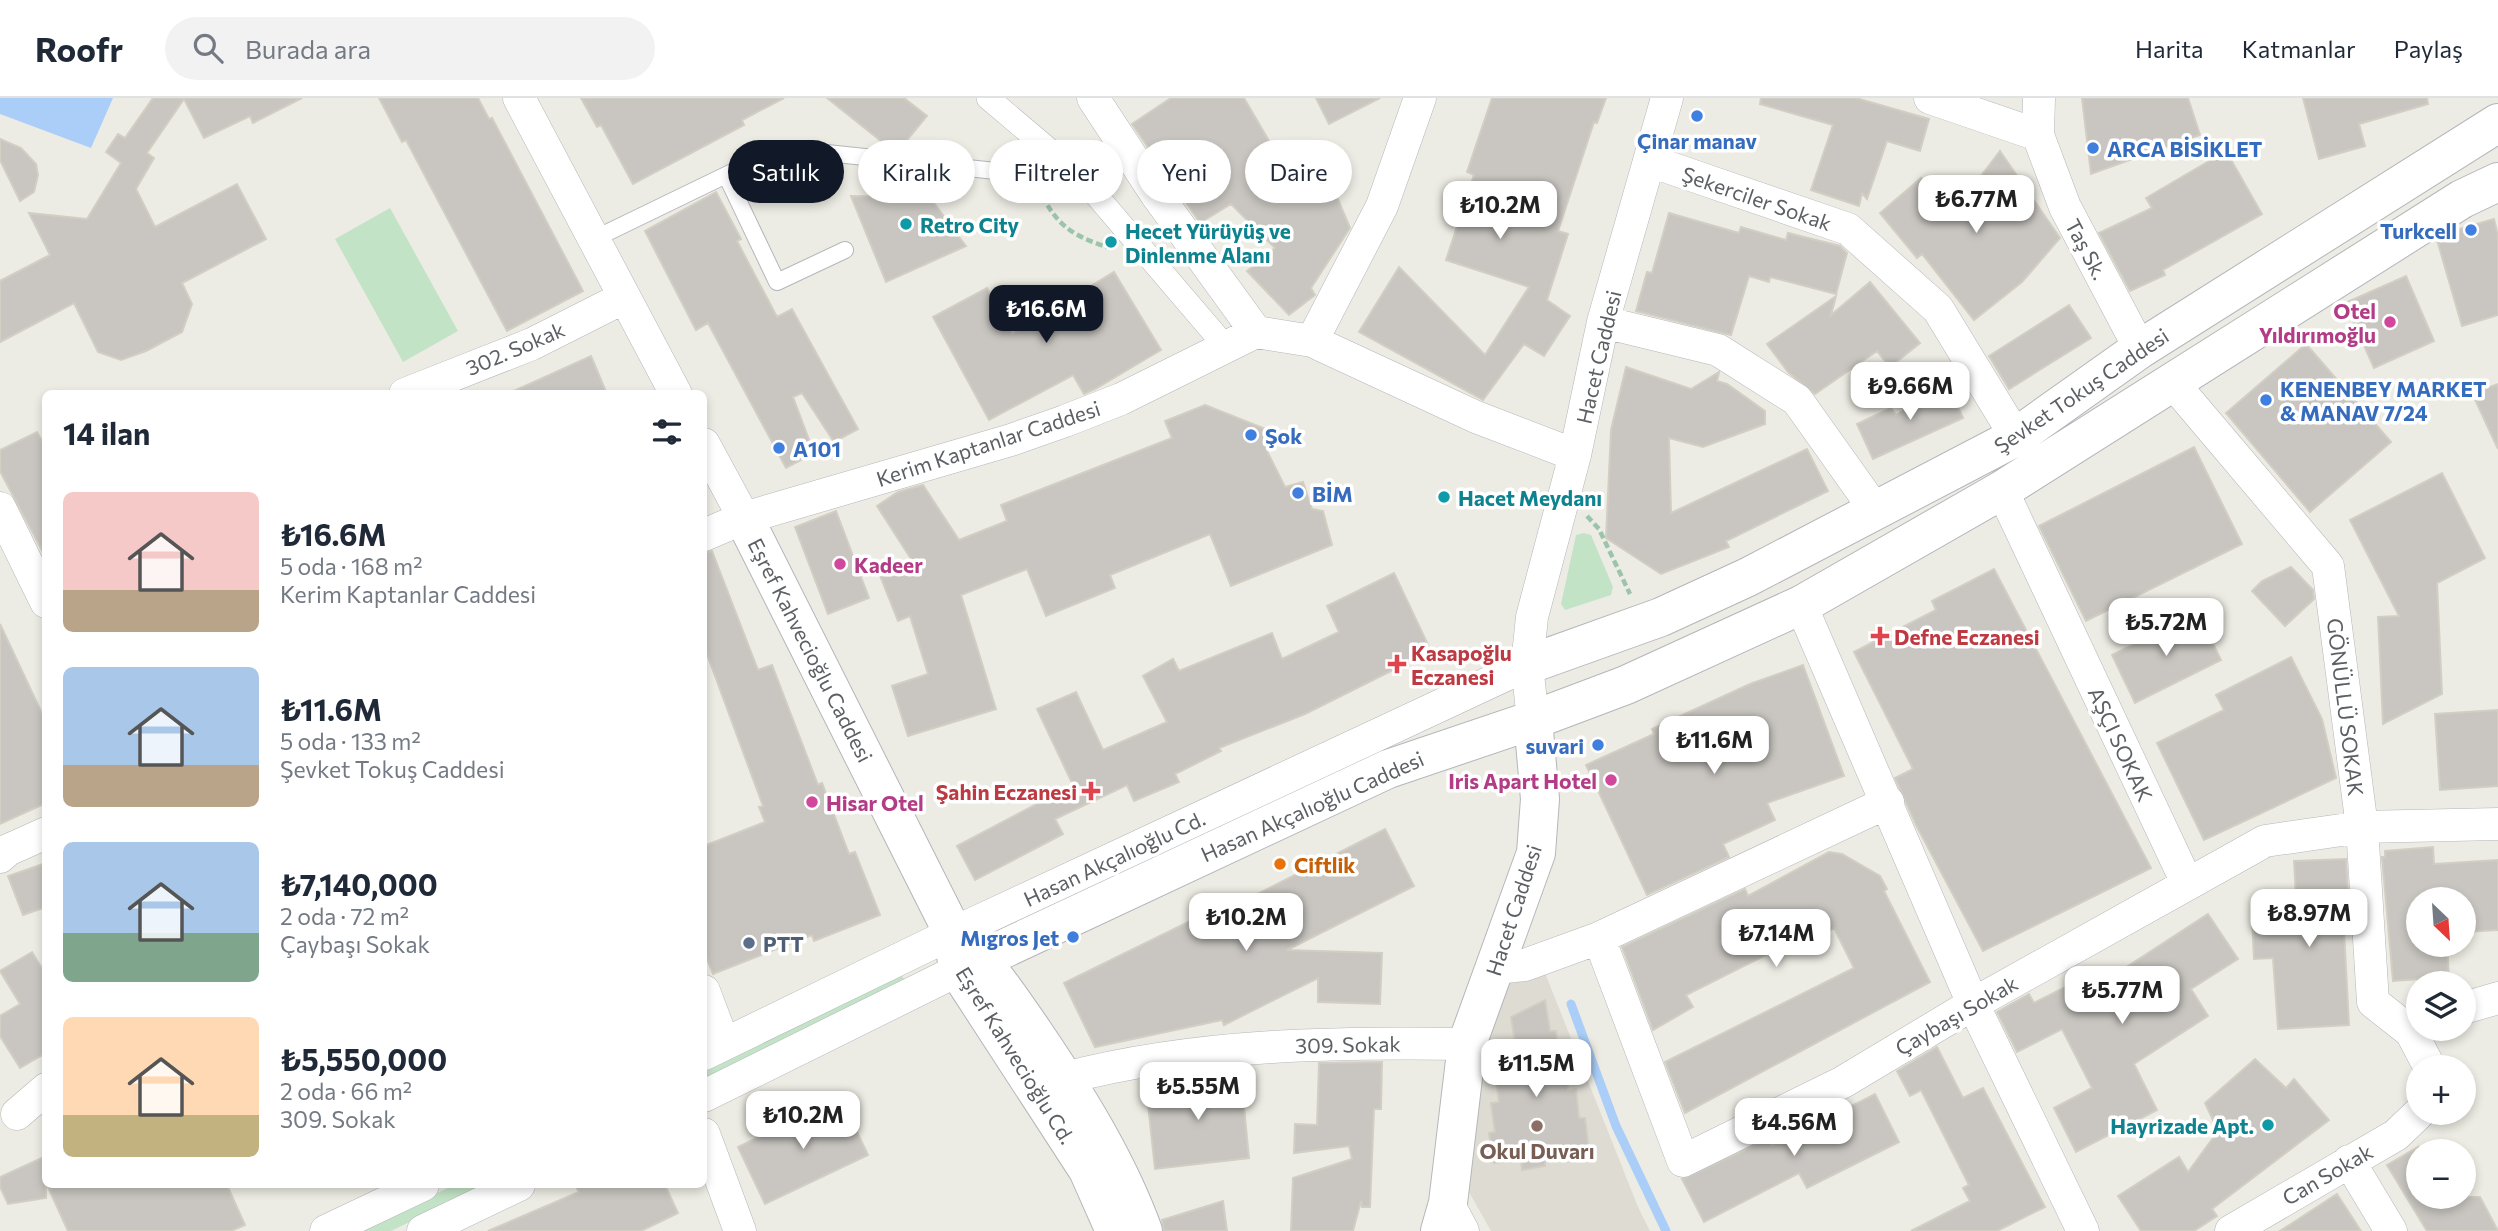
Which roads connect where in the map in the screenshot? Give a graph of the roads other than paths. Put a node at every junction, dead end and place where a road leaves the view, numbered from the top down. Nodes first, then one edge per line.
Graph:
1 (519, 98) edge
2 (988, 98) edge
3 (1093, 98) edge
4 (1420, 98) edge
5 (1667, 98) edge
6 (1930, 98) edge
7 (2039, 98) edge
8 (2498, 123) edge
9 (2038, 135) junction
10 (1650, 161) junction
11 (989, 170) edge
12 (726, 175) junction
13 (2498, 182) edge
14 (592, 240) junction
15 (845, 250) dead end
16 (623, 298) junction
17 (1604, 322) junction
18 (1256, 332) junction
19 (1312, 341) junction
20 (1225, 345) junction
21 (2140, 349) junction
22 (2173, 383) junction
23 (415, 390) edge
24 (674, 390) edge
25 (2016, 437) junction
26 (707, 450) edge
27 (1575, 455) junction
28 (2003, 490) junction
29 (0, 508) edge
30 (1876, 511) junction
31 (744, 518) junction
32 (707, 534) edge
33 (42, 587) edge
34 (1801, 605) junction
35 (1527, 665) junction
36 (1533, 720) junction
37 (1888, 802) junction
38 (2498, 824) edge
39 (2362, 827) junction
40 (42, 835) edge
41 (0, 857) edge
42 (2187, 883) junction
43 (953, 933) junction
44 (1599, 939) junction
45 (970, 964) junction
46 (1495, 968) junction
47 (2498, 998) edge
48 (1973, 1004) junction
49 (2476, 1004) edge
50 (707, 1008) edge
51 (2406, 1024) edge
52 (1467, 1044) junction
53 (714, 1049) edge
54 (1065, 1078) junction
55 (42, 1092) edge
56 (707, 1095) edge
57 (16, 1114) dead end
58 (2406, 1125) edge
59 (707, 1142) edge
60 (2349, 1161) junction
61 (413, 1188) edge
62 (513, 1188) edge
63 (1450, 1222) edge
64 (2074, 1227) edge
65 (326, 1231) edge
66 (423, 1231) edge
67 (740, 1231) edge
68 (1115, 1231) edge
69 (1143, 1231) edge
70 (2231, 1231) edge
71 (2391, 1231) edge

1 - 14 street
2 - 20 street
3 - 18 street
4 - 19 street
5 - 10 street, Hacet Caddesi
6 - 9 street
7 - 9 street
8 - 21 main road, Şevket Tokuş Caddesi
9 - 21 street, Taş Sk.
10 - 17 street, Hacet Caddesi
10 - 25 street, Şekerciler Sokak
11 - 12 lane
12 - 14 lane
12 - 15 lane
13 - 22 main road, Şevket Tokuş Caddesi
14 - 16 street
16 - 23 street, 302. Sokak
16 - 24 street
17 - 27 street, Hacet Caddesi
17 - 30 street
18 - 19 street
18 - 20 street, Kerim Kaptanlar Caddesi
19 - 27 street
20 - 31 street, Kerim Kaptanlar Caddesi
21 - 25 main road, Şevket Tokuş Caddesi
22 - 28 main road, Şevket Tokuş Caddesi
22 - 39 street, GÖNÜLLÜ SOKAK
25 - 30 main road, Şevket Tokuş Caddesi
26 - 31 street, Eşref Kahvecioğlu Caddesi
27 - 35 street, Hacet Caddesi
28 - 34 main road, Şevket Tokuş Caddesi
28 - 42 street, AŞÇI SOKAK
29 - 33 street
30 - 35 main road, Şevket Tokuş Caddesi
31 - 32 street, Kerim Kaptanlar Caddesi
31 - 43 main road, Eşref Kahvecioğlu Caddesi
34 - 36 main road, Şevket Tokuş Caddesi
34 - 37 street
35 - 36 street, Hacet Caddesi
35 - 43 street, Hasan Akçalıoğlu Cd.
36 - 45 main road, Hasan Akçalıoğlu Caddesi
36 - 46 main road, Hacet Caddesi
37 - 44 street
37 - 48 street
38 - 39 street, Çaybaşı Sokak
39 - 42 street, Çaybaşı Sokak
39 - 51 street, GÖNÜLLÜ SOKAK
40 - 41 street
42 - 48 street, Çaybaşı Sokak
43 - 45 main road, Eşref Kahvecioğlu Cd.
43 - 53 street, Hasan Akçalıoğlu Cd.
44 - 46 street
44 - 48 street, Çaybaşı Sokak
45 - 54 main road, Eşref Kahvecioğlu Cd.
45 - 56 street
45 - 68 main road, Eşref Kahvecioğlu Cd.
46 - 52 main road, Hacet Caddesi
47 - 49 street
48 - 64 street
50 - 53 street
52 - 54 street, 309. Sokak
52 - 63 main road, Hacet Caddesi
54 - 69 main road, Eşref Kahvecioğlu Cd.
55 - 57 street
58 - 60 street, Can Sokak
59 - 67 street
60 - 70 street, Can Sokak
60 - 71 street
61 - 65 street
62 - 66 street

